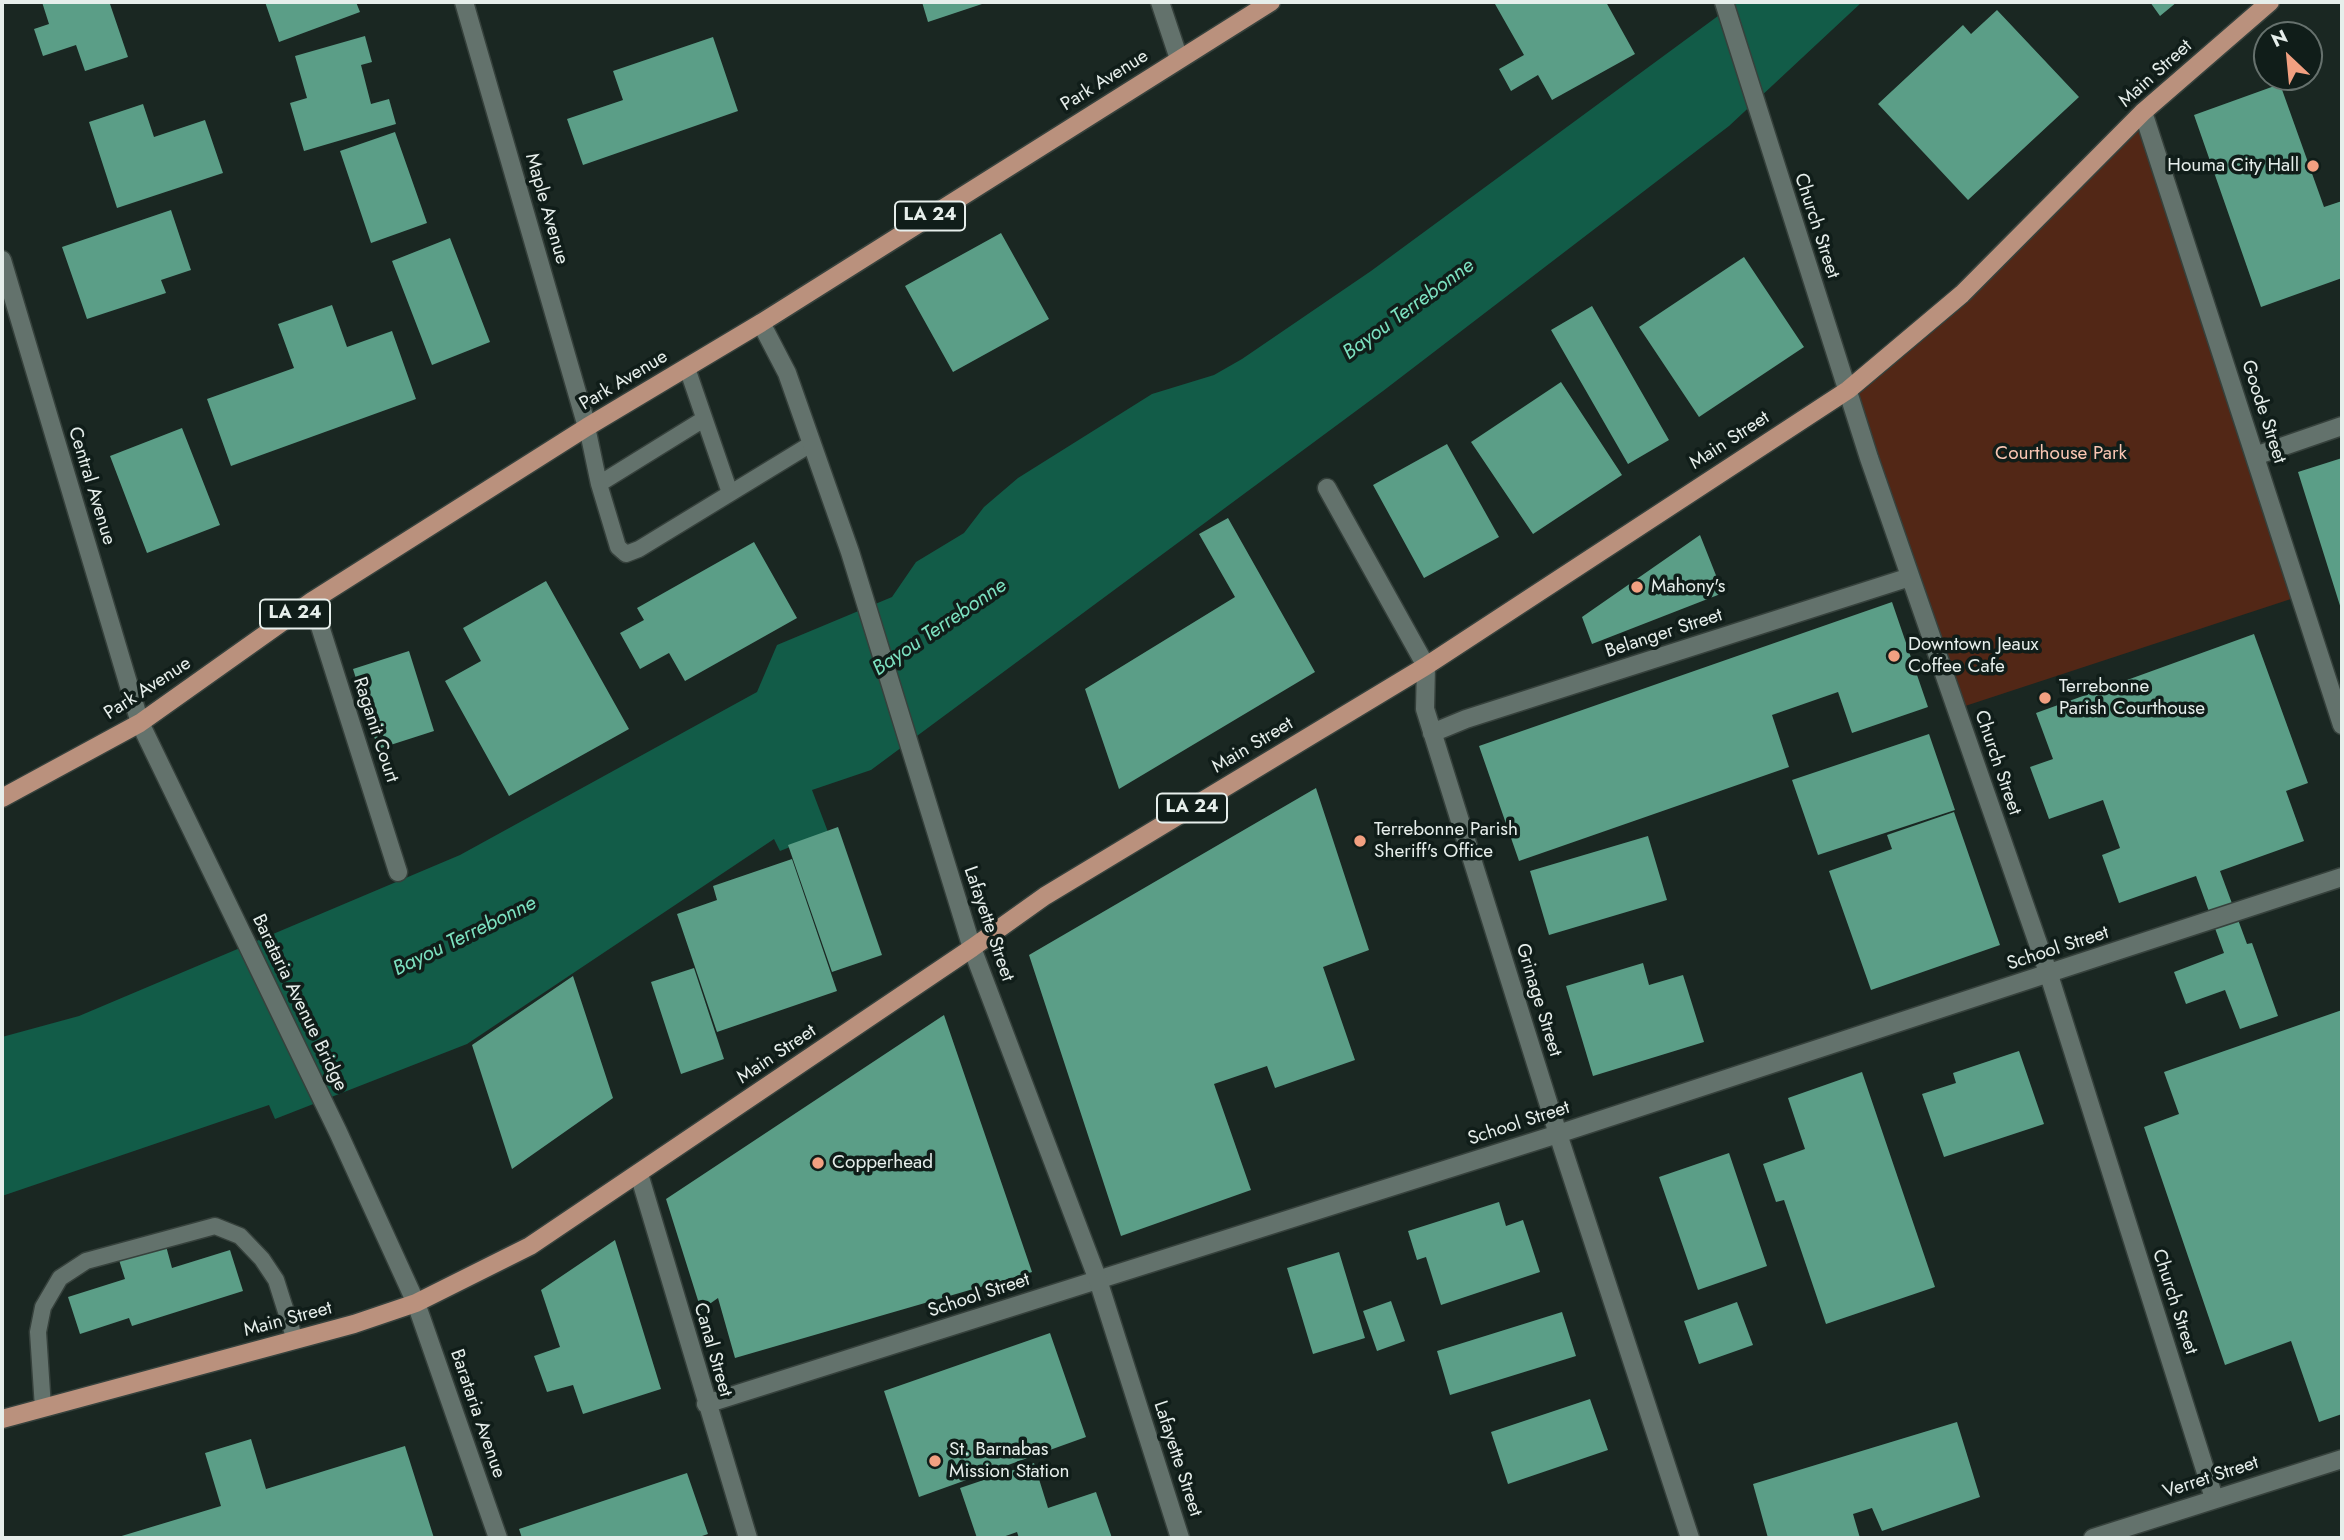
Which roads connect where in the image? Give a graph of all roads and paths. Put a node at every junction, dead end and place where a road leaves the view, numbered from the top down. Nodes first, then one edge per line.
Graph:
1 (464, 2) edge
2 (1160, 2) edge
3 (1271, 2) edge
4 (2270, 2) edge
5 (1725, 4) edge
6 (1178, 59) junction
7 (2143, 112) junction
8 (2, 260) edge
9 (761, 323) junction
10 (687, 368) junction
11 (1848, 390) junction
12 (704, 419) junction
13 (2342, 426) edge
14 (587, 427) junction
15 (811, 444) junction
16 (2255, 456) junction
17 (599, 484) junction
18 (1327, 488) dead end
19 (730, 493) junction
20 (1910, 577) junction
21 (312, 601) junction
22 (1426, 666) junction
23 (141, 723) junction
24 (2342, 725) edge
25 (1432, 733) junction
26 (2, 798) edge
27 (398, 872) dead end
28 (2342, 877) edge
29 (972, 948) junction
30 (2049, 975) junction
31 (1558, 1134) junction
32 (639, 1174) junction
33 (1098, 1280) junction
34 (416, 1303) junction
35 (295, 1340) junction
36 (706, 1404) junction
37 (43, 1408) junction
38 (2, 1419) edge
39 (2342, 1459) edge
40 (2214, 1498) junction
41 (498, 1538) edge
42 (748, 1538) edge
43 (1180, 1538) edge
44 (1690, 1538) edge
45 (2093, 1538) edge

1 - 14 street, Maple Avenue
2 - 6 street
3 - 6 main road, Park Avenue / LA 24
4 - 7 main road, Main Street / LA 24
5 - 11 street, Church Street
6 - 9 main road, Park Avenue / LA 24
7 - 11 main road, Main Street / LA 24
7 - 16 street, Goode Street
8 - 23 street, Central Avenue
9 - 10 main road, Park Avenue / LA 24
9 - 15 street, Lafayette Street
10 - 12 lane
10 - 14 main road, Park Avenue / LA 24
11 - 20 street, Church Street
11 - 22 main road, Main Street / LA 24
12 - 17 lane
12 - 19 lane
13 - 16 street
14 - 17 lane
14 - 21 main road, Park Avenue / LA 24
15 - 19 lane
15 - 29 street, Lafayette Street
16 - 24 street, Goode Street
17 - 19 lane
18 - 22 street
20 - 25 street, Belanger Street
20 - 30 street, Church Street
21 - 23 main road, Park Avenue / LA 24
21 - 27 street, Raganit Court
22 - 25 street, Grinage Street
22 - 29 main road, Main Street / LA 24
23 - 26 main road, Park Avenue / LA 24
23 - 34 street, Barataria Avenue Bridge
25 - 31 street, Grinage Street
28 - 30 street, School Street
29 - 32 main road, Main Street / LA 24
29 - 33 street, Lafayette Street
30 - 31 street, School Street
30 - 40 street, Church Street
31 - 33 street, School Street
31 - 44 street, Grinage Street
32 - 34 main road, Main Street / LA 24
32 - 36 street, Canal Street
33 - 36 street, School Street
33 - 43 street, Lafayette Street
34 - 35 main road, Main Street / LA 24
34 - 41 street, Barataria Avenue
35 - 37 main road, Main Street / LA 24
35 - 37 lane
36 - 42 street, Canal Street
37 - 38 main road, Main Street / LA 24
39 - 40 street, Verret Street
40 - 45 street, Verret Street

